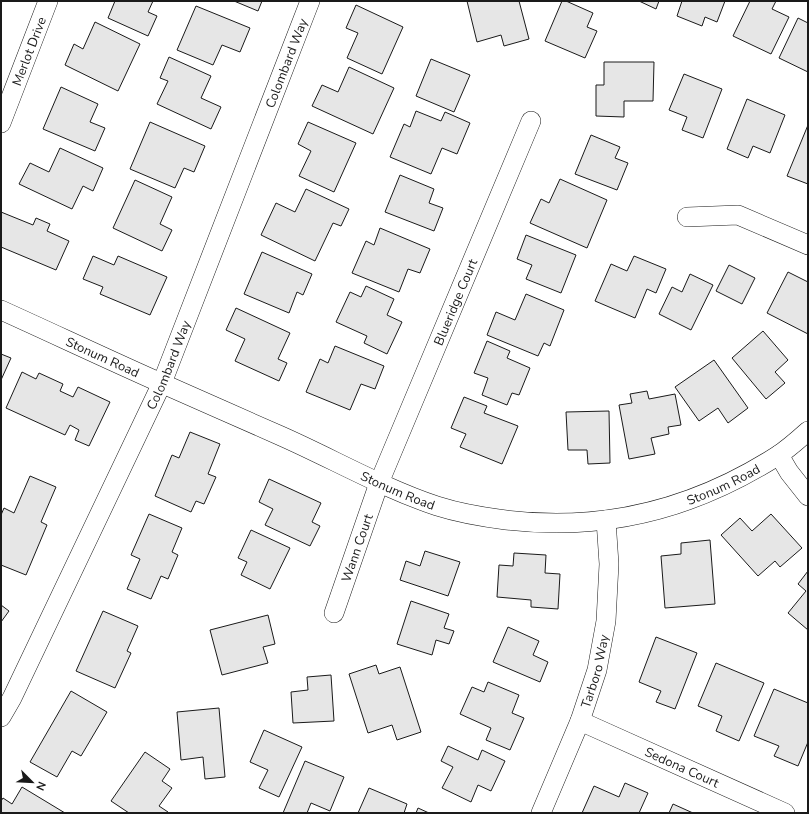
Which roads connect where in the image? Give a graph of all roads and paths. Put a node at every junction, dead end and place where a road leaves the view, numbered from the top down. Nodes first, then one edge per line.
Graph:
1 (48, 1) edge
2 (310, 1) edge
3 (531, 121) dead end
4 (1, 123) edge
5 (687, 217) dead end
6 (808, 246) edge
7 (1, 310) edge
8 (162, 383) junction
9 (808, 432) edge
10 (779, 455) junction
11 (379, 483) junction
12 (808, 496) edge
13 (606, 520) junction
14 (334, 613) dead end
15 (1, 717) edge
16 (580, 721) junction
17 (541, 813) edge
18 (784, 813) edge

1 - 4 street, Merlot Drive
2 - 8 street, Colombard Way
3 - 11 street, Blueridge Court
5 - 6 street
7 - 8 street, Stonum Road
8 - 11 street, Stonum Road
8 - 15 street, Colombard Way
9 - 10 street, Stonum Road
10 - 12 street
10 - 13 street, Stonum Road
11 - 13 street, Stonum Road
11 - 14 street, Wann Court
13 - 16 street, Tarboro Way
16 - 17 street, Tarboro Way
16 - 18 street, Sedona Court

